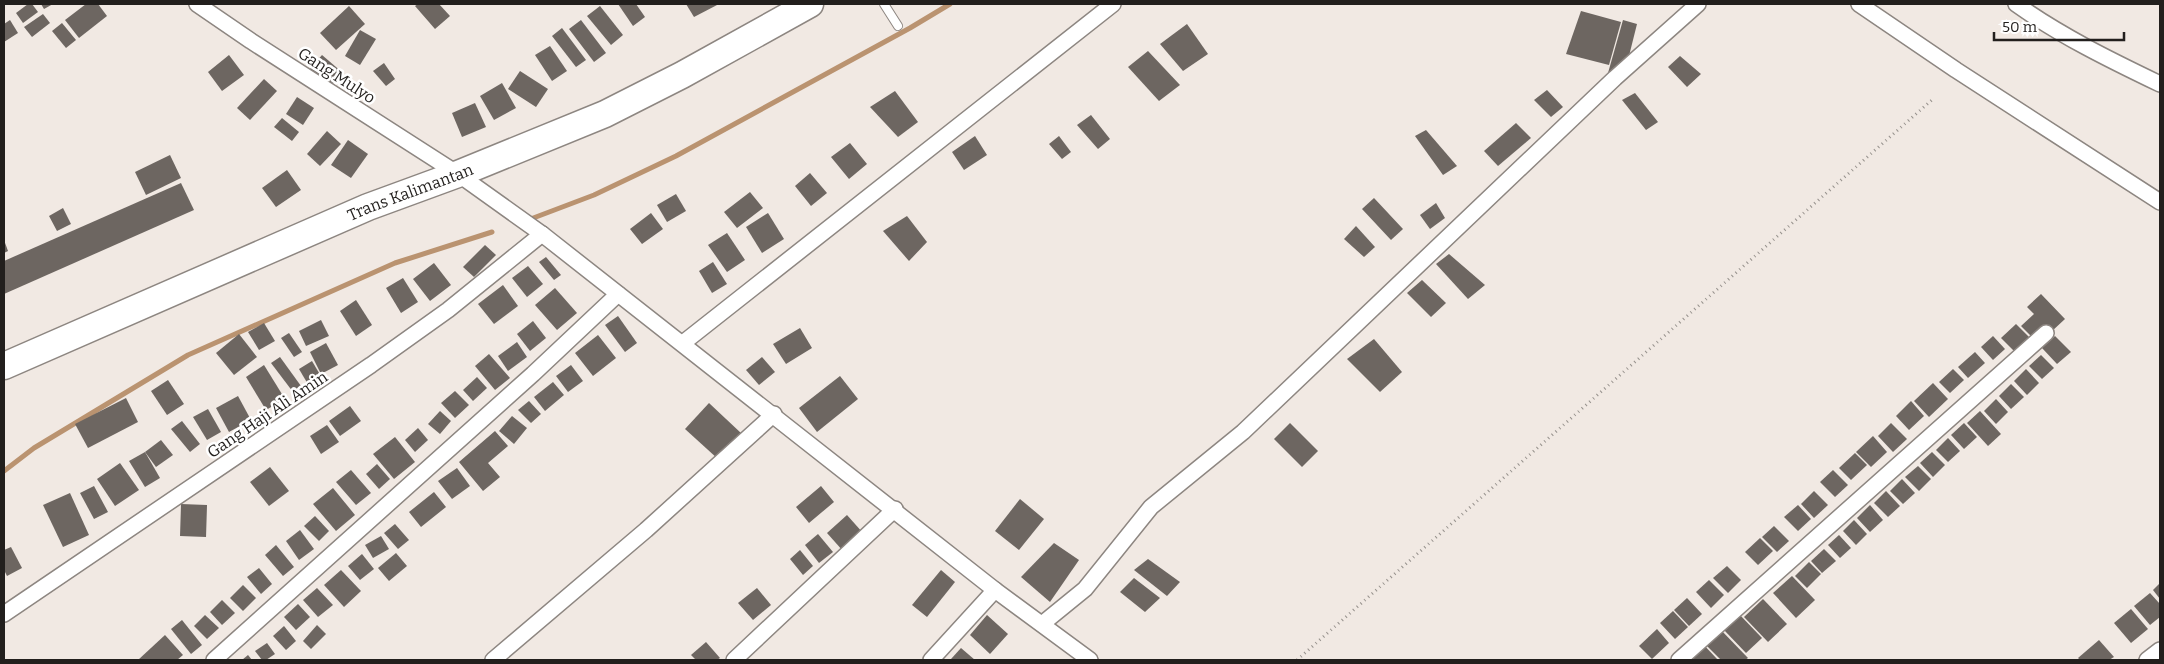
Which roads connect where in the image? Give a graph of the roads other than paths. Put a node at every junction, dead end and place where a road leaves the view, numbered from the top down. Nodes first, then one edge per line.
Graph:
1 (197, 4) edge
2 (810, 4) edge
3 (884, 4) edge
4 (1113, 4) edge
5 (1698, 4) edge
6 (1859, 4) edge
7 (2016, 4) edge
8 (898, 26) dead end
9 (2160, 84) edge
10 (458, 174) junction
11 (2160, 202) edge
12 (538, 231) junction
13 (618, 294) junction
14 (2046, 333) dead end
15 (683, 343) junction
16 (4, 366) edge
17 (774, 414) junction
18 (895, 509) junction
19 (995, 590) junction
20 (4, 614) edge
21 (1042, 624) junction
22 (2160, 650) edge
23 (214, 660) edge
24 (493, 660) edge
25 (734, 660) edge
26 (931, 660) edge
27 (1090, 660) edge
28 (1679, 660) edge
29 (2148, 660) edge

1 - 10 street, Gang Mulyo
2 - 10 highway, Trans Kalimantan
3 - 8 lane
4 - 15 street
5 - 21 street
6 - 11 street
7 - 9 street
10 - 12 street, Gang Mulyo
10 - 16 highway, Trans Kalimantan
12 - 13 street, Gang Mulyo
12 - 20 street, Gang Haji Ali Amin
13 - 15 street, Gang Mulyo
13 - 23 street
14 - 28 street
15 - 17 street, Gang Mulyo
17 - 18 street, Gang Mulyo
17 - 24 street
18 - 19 street, Gang Mulyo
18 - 25 street
19 - 21 street, Gang Mulyo
19 - 26 street
21 - 27 street, Gang Mulyo
22 - 29 street

